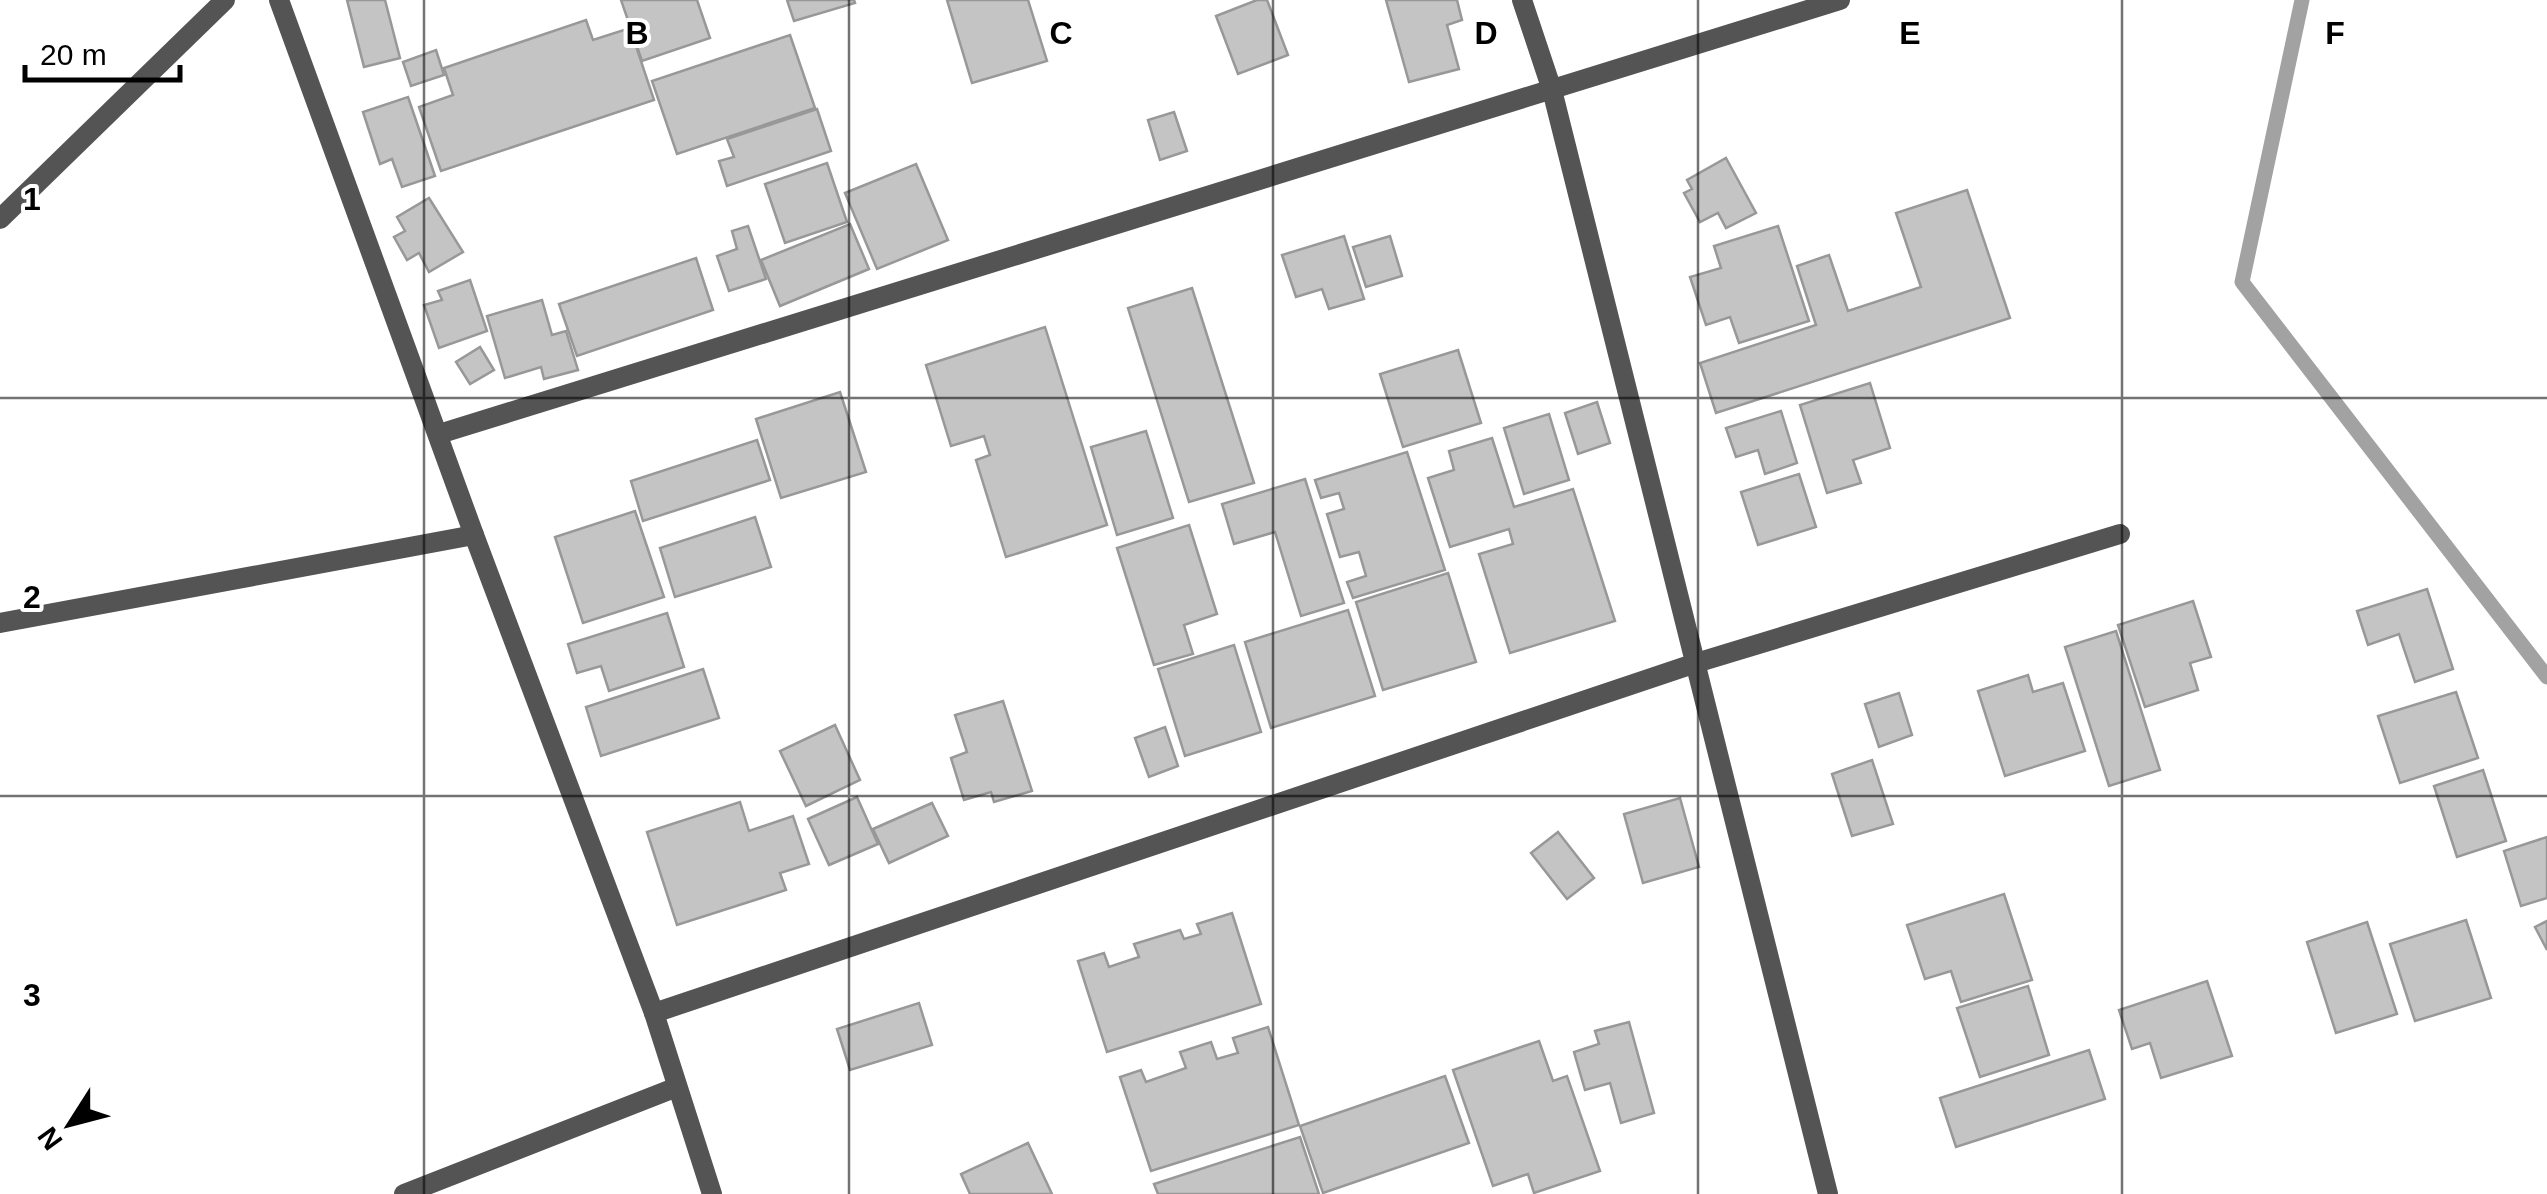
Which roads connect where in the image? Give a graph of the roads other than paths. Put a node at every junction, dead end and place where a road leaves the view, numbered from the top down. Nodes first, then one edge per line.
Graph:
1 (224, 0) edge
2 (279, 0) edge
3 (1522, 0) edge
4 (1840, 0) edge
5 (1552, 90) junction
6 (0, 219) edge
7 (439, 434) junction
8 (474, 534) junction
9 (2120, 534) dead end
10 (0, 623) edge
11 (1696, 662) junction
12 (654, 1013) junction
13 (677, 1087) junction
14 (404, 1194) edge
15 (712, 1194) edge
16 (1828, 1194) edge

1 - 6 street
2 - 7 street
3 - 5 street
4 - 5 street
5 - 7 street
5 - 11 street
7 - 8 street
8 - 10 street
8 - 12 street
9 - 11 street
11 - 12 street
11 - 16 street
12 - 13 street
13 - 14 street
13 - 15 street

